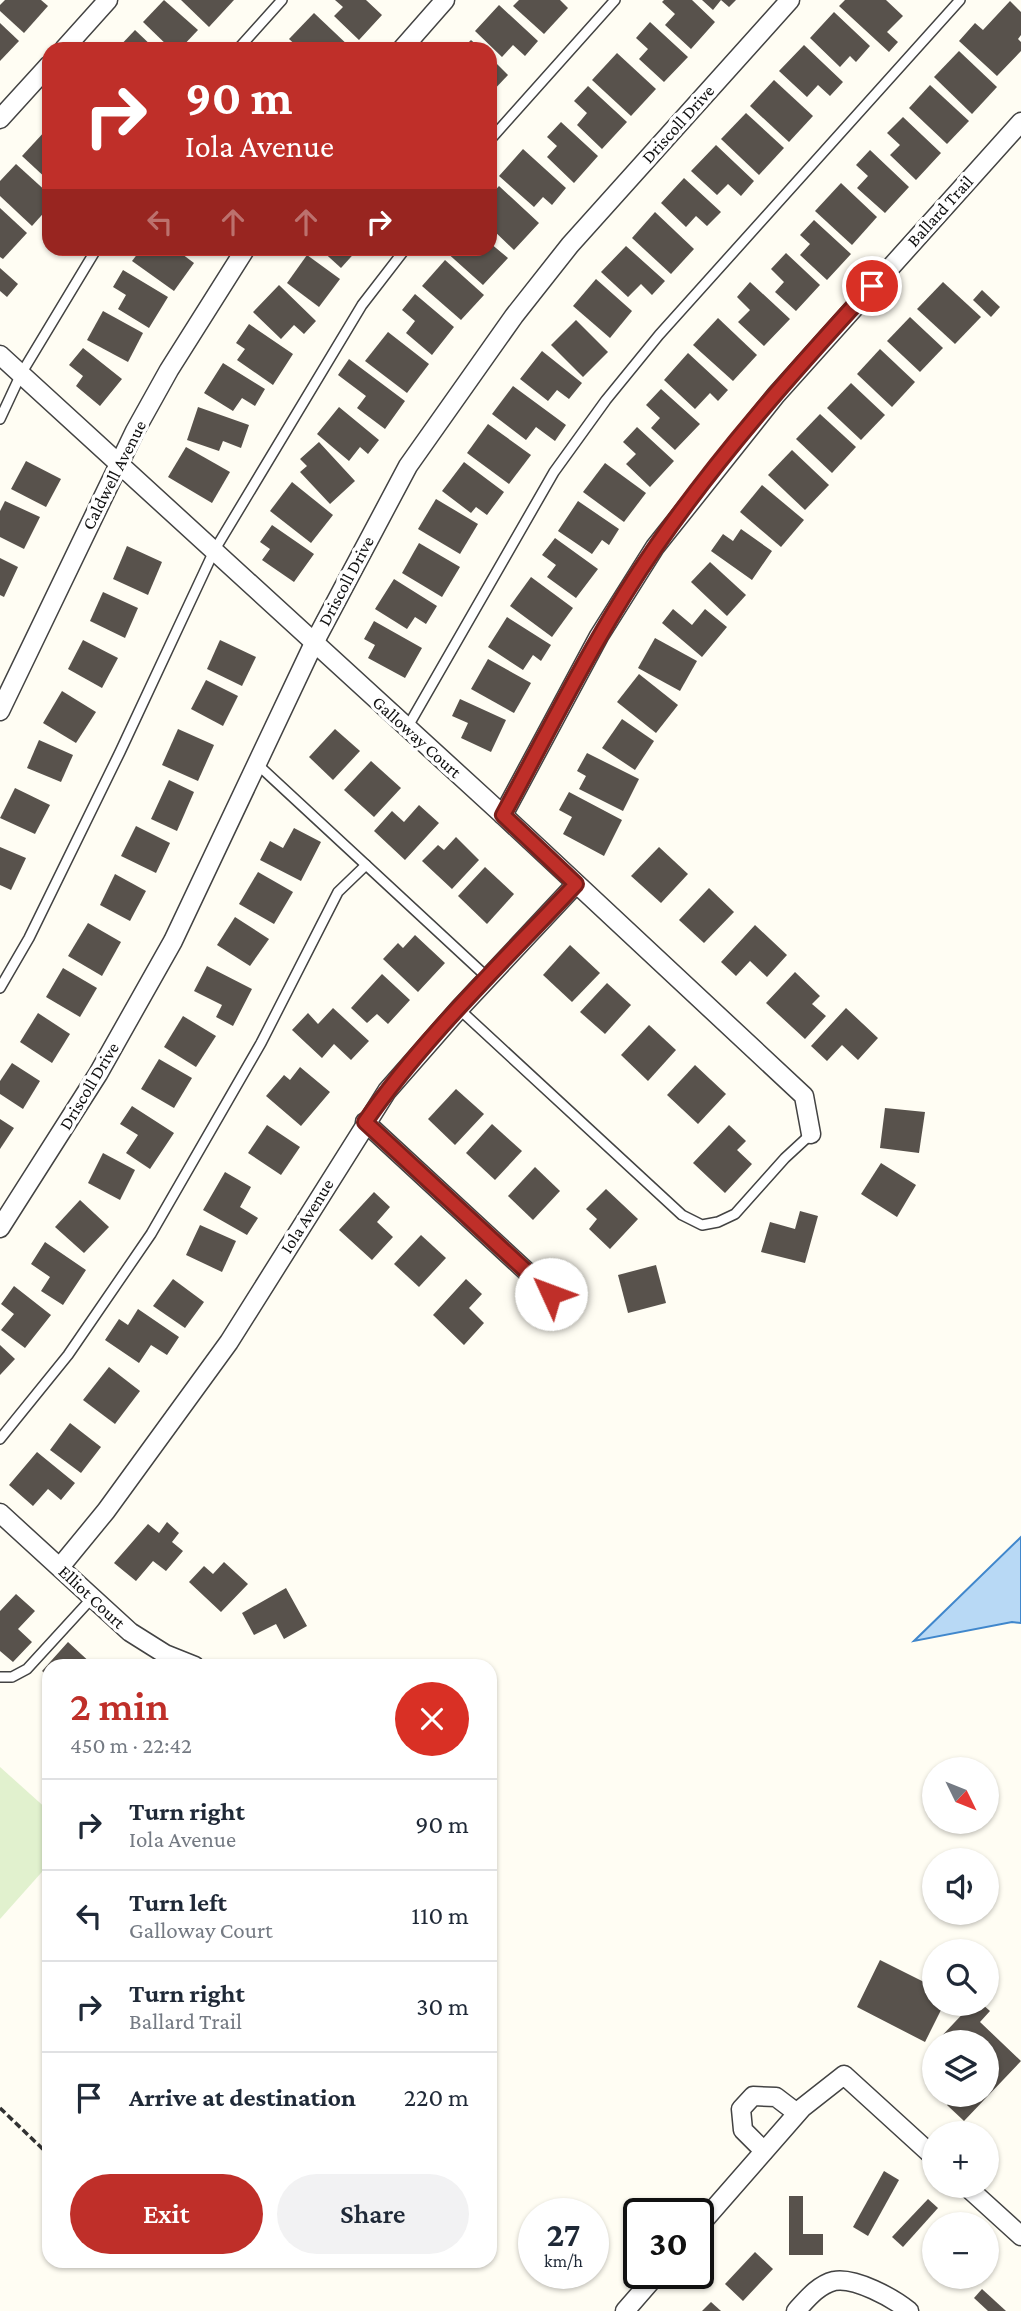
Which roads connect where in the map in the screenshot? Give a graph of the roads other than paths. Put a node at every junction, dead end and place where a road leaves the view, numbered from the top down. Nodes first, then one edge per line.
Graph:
1 (108, 0) edge
2 (282, 0) edge
3 (445, 0) edge
4 (615, 0) edge
5 (790, 0) edge
6 (960, 0) edge
7 (70, 42) edge
8 (244, 42) edge
9 (408, 42) edge
10 (42, 73) edge
11 (0, 119) edge
12 (1021, 122) edge
13 (497, 132) edge
14 (92, 256) edge
15 (241, 256) edge
16 (400, 256) edge
17 (0, 355) edge
18 (21, 374) junction
19 (0, 419) edge
20 (118, 463) junction
21 (214, 551) junction
22 (314, 643) junction
23 (0, 711) edge
24 (407, 728) junction
25 (257, 764) junction
26 (503, 815) junction
27 (366, 865) junction
28 (576, 884) junction
29 (488, 978) junction
30 (0, 988) edge
31 (459, 1009) junction
32 (365, 1122) junction
33 (811, 1134) joint
34 (0, 1228) edge
35 (551, 1294) dead end
36 (0, 1439) edge
37 (0, 1513) edge
38 (60, 1567) junction
39 (92, 1598) junction
40 (178, 1659) edge
41 (0, 1677) edge
42 (797, 2113) junction
43 (922, 2146) edge
44 (764, 2151) junction
45 (979, 2198) edge
46 (714, 2209) edge
47 (1021, 2236) edge
48 (644, 2289) edge
49 (625, 2311) edge
50 (796, 2311) edge
51 (909, 2311) edge

1 - 7 street
2 - 8 lane
3 - 9 street
4 - 13 lane
5 - 22 street, Driscoll Drive
6 - 24 lane
10 - 11 street
12 - 26 street, Ballard Trail
14 - 18 lane
15 - 20 street, Caldwell Avenue
16 - 21 lane
17 - 18 street, Galloway Court
18 - 19 lane
18 - 20 street, Galloway Court
20 - 21 street, Galloway Court
20 - 23 street, Caldwell Avenue
21 - 22 street, Galloway Court
21 - 30 lane
22 - 24 street, Galloway Court
22 - 25 street, Driscoll Drive
24 - 26 street, Galloway Court
25 - 27 lane
25 - 34 street, Driscoll Drive
26 - 28 street, Galloway Court
27 - 29 lane
27 - 36 lane
28 - 29 street, Iola Avenue
28 - 33 street, Galloway Court
29 - 31 street, Iola Avenue
31 - 32 street, Iola Avenue
31 - 33 lane
32 - 35 street
32 - 38 street, Iola Avenue
37 - 38 street, Elliot Court
38 - 39 street, Elliot Court
39 - 40 street, Elliot Court
39 - 41 lane
42 - 43 street
42 - 44 street
42 - 44 street
44 - 46 street
45 - 47 street
48 - 49 street
50 - 51 street

